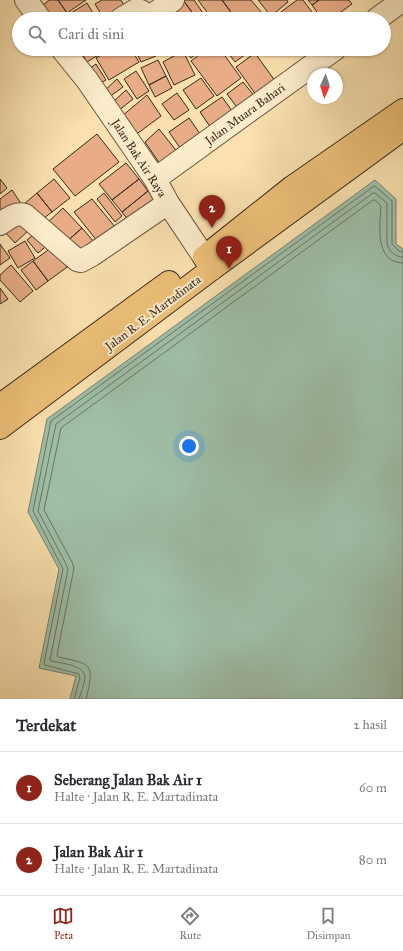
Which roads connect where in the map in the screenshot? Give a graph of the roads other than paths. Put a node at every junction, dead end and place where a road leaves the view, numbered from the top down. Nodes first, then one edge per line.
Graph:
1 (26, 0) edge
2 (173, 0) edge
3 (403, 0) edge
4 (35, 12) edge
5 (133, 12) edge
6 (142, 12) edge
7 (156, 12) edge
8 (387, 12) edge
9 (71, 56) edge
10 (325, 56) edge
11 (403, 110) edge
12 (403, 129) edge
13 (155, 179) junction
14 (168, 203) junction
15 (0, 224) edge
16 (208, 263) junction
17 (0, 405) edge
18 (0, 428) edge

1 - 4 street
2 - 7 street
3 - 8 street
5 - 6 street
9 - 13 street, Jalan Bak Air Raya
10 - 13 street, Jalan Muara Bahari
11 - 16 highway, Jalan R. E. Martadinata
12 - 16 highway, Jalan R. E. Martadinata
13 - 14 street, Jalan Bak Air Raya
14 - 15 street
14 - 16 street, Jalan Bak Air Raya
16 - 17 highway, Jalan R. E. Martadinata
16 - 18 highway, Jalan R. E. Martadinata

